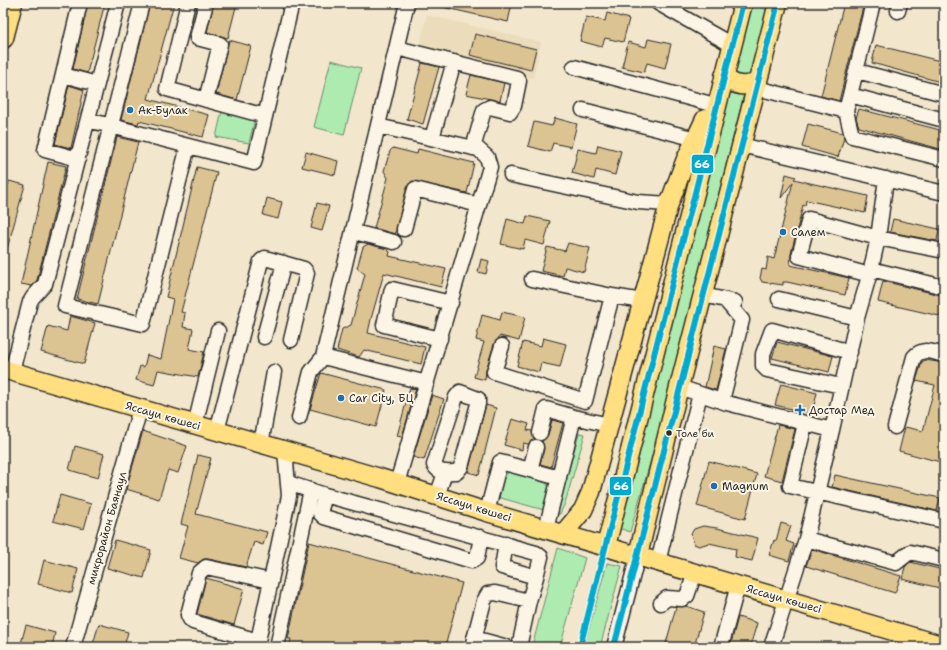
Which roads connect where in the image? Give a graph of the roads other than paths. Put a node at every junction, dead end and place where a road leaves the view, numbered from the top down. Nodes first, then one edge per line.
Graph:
1 (12, 3) edge
2 (80, 3) edge
3 (118, 3) edge
4 (142, 3) edge
5 (188, 3) edge
6 (206, 3) edge
7 (292, 3) edge
8 (407, 3) edge
9 (658, 3) edge
10 (873, 3) edge
11 (744, 4) edge
12 (774, 5) edge
13 (3, 38) edge
14 (732, 45) junction
15 (396, 48) junction
16 (454, 62) junction
17 (574, 67) dead end
18 (725, 71) junction
19 (857, 71) junction
20 (63, 75) junction
21 (97, 84) junction
22 (758, 85) junction
23 (944, 94) edge
24 (850, 95) junction
25 (206, 100) junction
26 (711, 104) junction
27 (583, 110) dead end
28 (846, 111) junction
29 (265, 116) junction
30 (88, 120) junction
31 (944, 120) edge
32 (111, 125) junction
33 (378, 126) junction
34 (432, 138) junction
35 (696, 139) junction
36 (742, 145) junction
37 (188, 146) junction
38 (473, 148) junction
39 (78, 159) junction
40 (944, 159) edge
41 (511, 175) dead end
42 (886, 179) junction
43 (944, 193) edge
44 (479, 204) junction
45 (669, 204) junction
46 (404, 228) dead end
47 (354, 232) junction
48 (874, 241) junction
49 (394, 242) dead end
50 (944, 250) edge
51 (284, 263) junction
52 (871, 272) junction
53 (532, 279) dead end
54 (944, 287) edge
55 (703, 295) junction
56 (612, 296) junction
57 (779, 299) dead end
58 (643, 301) junction
59 (450, 303) junction
60 (857, 318) junction
61 (218, 331) dead end
62 (264, 337) dead end
63 (440, 339) junction
64 (291, 340) dead end
65 (847, 344) junction
66 (502, 346) dead end
67 (944, 355) edge
68 (324, 357) junction
69 (8, 370) edge
70 (274, 372) dead end
71 (427, 383) junction
72 (841, 386) junction
73 (679, 387) junction
74 (700, 394) junction
75 (722, 402) junction
76 (140, 409) junction
77 (574, 417) junction
78 (299, 418) dead end
79 (804, 424) junction
80 (195, 425) junction
81 (609, 425) junction
82 (895, 427) dead end
83 (832, 430) junction
84 (218, 431) junction
85 (261, 444) junction
86 (285, 451) junction
87 (530, 470) junction
88 (444, 473) junction
89 (559, 478) junction
90 (288, 483) junction
91 (398, 483) junction
92 (311, 490) junction
93 (818, 494) junction
94 (325, 495) junction
95 (437, 496) junction
96 (486, 512) junction
97 (944, 521) edge
98 (554, 531) junction
99 (481, 538) junction
100 (806, 540) junction
101 (506, 544) junction
102 (606, 546) junction
103 (638, 555) junction
104 (944, 560) edge
105 (658, 562) junction
106 (696, 573) junction
107 (536, 577) junction
108 (271, 581) junction
109 (738, 585) junction
110 (787, 600) junction
111 (529, 601) junction
112 (661, 603) dead end
113 (473, 643) edge
114 (258, 644) edge
115 (944, 646) edge
116 (73, 647) edge
117 (277, 647) edge
118 (507, 647) edge
119 (519, 647) edge
120 (614, 647) edge
121 (721, 647) edge
122 (771, 647) edge

1 - 13 highway
2 - 20 street
3 - 21 street
4 - 32 street
5 - 25 street
6 - 25 street
7 - 29 street
8 - 15 street
9 - 14 street
10 - 19 street
11 - 14 main road
12 - 22 main road
14 - 18 main road
15 - 16 street
15 - 33 street
16 - 34 street
16 - 38 street
17 - 26 street
18 - 22 main road
18 - 26 main road
18 - 102 main road
19 - 23 street
19 - 24 street
20 - 21 street
20 - 39 street
21 - 30 street
22 - 28 street
22 - 36 main road
24 - 28 street
24 - 31 street
25 - 29 street
26 - 35 main road
27 - 35 street
28 - 40 street
29 - 37 street
30 - 32 street
30 - 39 street
32 - 37 street
32 - 37 street
33 - 34 street
33 - 47 street
34 - 38 street
35 - 45 main road
36 - 42 street
36 - 55 main road
38 - 44 street
39 - 69 street
41 - 45 street
42 - 43 street
42 - 48 street
44 - 46 street
44 - 59 street
45 - 58 main road
47 - 49 street
47 - 68 street
48 - 50 street
48 - 52 street
48 - 52 street
51 - 62 street
51 - 64 street
51 - 84 street
52 - 54 street
52 - 60 street
53 - 56 street
55 - 73 main road
55 - 75 street
56 - 58 street
56 - 66 street
57 - 60 street
58 - 81 main road
59 - 63 street
59 - 63 street
60 - 65 street
61 - 80 street
63 - 71 street
65 - 72 street
65 - 72 street
67 - 82 street
68 - 71 street
68 - 78 street
69 - 76 main road, Яссауи көшесі
70 - 85 street
71 - 91 street
72 - 83 street
73 - 74 street
73 - 103 main road
74 - 75 street
74 - 105 street
75 - 79 street
76 - 80 main road, Яссауи көшесі
76 - 116 street, микрорайон Баянаул
77 - 81 street
77 - 87 street
77 - 89 street
79 - 83 street
79 - 93 street
80 - 84 main road, Яссауи көшесі
81 - 98 main road
83 - 93 street
84 - 85 main road, Яссауи көшесі
85 - 86 main road, Яссауи көшесі
86 - 90 street
86 - 91 main road, Яссауи көшесі
87 - 89 street
87 - 96 street
88 - 88 street
88 - 95 street
89 - 98 street
90 - 92 street
90 - 108 street
91 - 95 main road, Яссауи көшесі
92 - 94 street
92 - 117 street
93 - 97 street
93 - 100 street
94 - 99 street
94 - 99 street
95 - 96 main road, Яссауи көшесі
96 - 98 main road, Яссауи көшесі
98 - 102 main road, Яссауи көшесі
99 - 101 street
100 - 104 street
100 - 110 street
101 - 107 street
101 - 107 street
102 - 103 main road, Яссауи көшесі
103 - 105 main road, Яссауи көшесі
103 - 120 street
105 - 106 main road, Яссауи көшесі
106 - 109 main road, Яссауи көшесі
106 - 112 street
107 - 111 street
108 - 114 street
108 - 114 street
109 - 110 main road, Яссауи көшесі
109 - 121 street
110 - 115 main road, Яссауи көшесі
110 - 122 street
111 - 113 street
111 - 119 street
113 - 118 street

